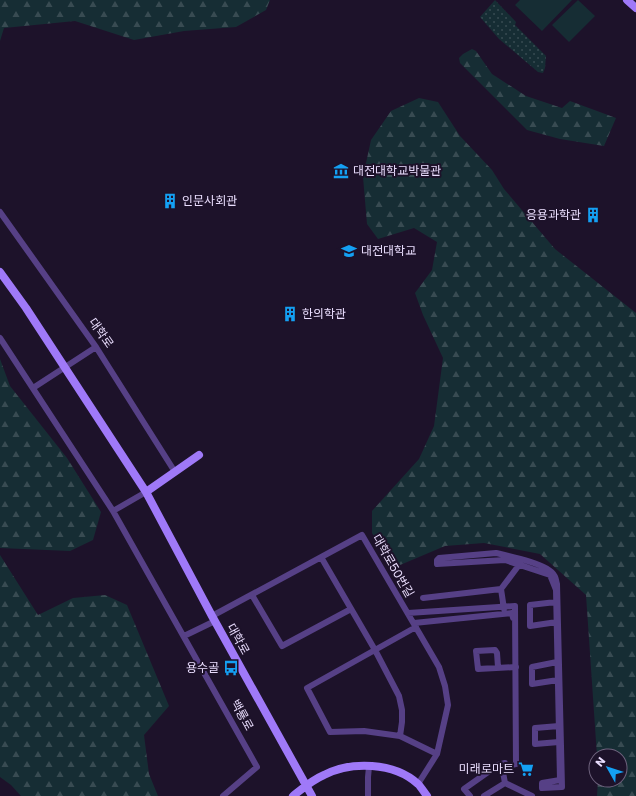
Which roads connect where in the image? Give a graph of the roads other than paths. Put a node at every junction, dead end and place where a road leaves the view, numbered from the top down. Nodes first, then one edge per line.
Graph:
1 (627, 0) edge
2 (636, 8) edge
3 (0, 212) edge
4 (0, 272) edge
5 (0, 338) edge
6 (96, 347) junction
7 (64, 368) junction
8 (33, 388) junction
9 (200, 455) dead end
10 (175, 472) junction
11 (146, 492) junction
12 (113, 511) junction
13 (321, 557) junction
14 (519, 565) junction
15 (501, 589) junction
16 (252, 595) junction
17 (423, 598) dead end
18 (556, 602) junction
19 (504, 606) junction
20 (351, 609) junction
21 (505, 613) junction
22 (408, 614) junction
23 (214, 619) junction
24 (557, 622) junction
25 (415, 625) junction
26 (184, 636) junction
27 (375, 650) junction
28 (557, 662) junction
29 (498, 667) dead end
30 (515, 667) junction
31 (558, 680) junction
32 (559, 726) junction
33 (400, 736) junction
34 (559, 742) junction
35 (437, 754) junction
36 (369, 767) junction
37 (505, 783) junction
38 (418, 784) junction
39 (305, 786) junction
40 (224, 796) edge
41 (293, 796) edge
42 (312, 796) edge
43 (368, 796) edge
44 (427, 796) edge
45 (470, 796) edge
46 (484, 796) edge
47 (532, 796) edge

1 - 2 main road
3 - 6 street, 대학로
4 - 7 main road, 대학로
5 - 8 street
6 - 7 street
6 - 10 street, 대학로
7 - 8 street
7 - 11 main road, 대학로
8 - 12 street
9 - 10 main road
10 - 11 main road
11 - 12 street
11 - 23 main road, 대학로
12 - 26 street
13 - 16 street, 대학로50번길
13 - 20 street
13 - 22 street, 대학로50번길
14 - 15 street
14 - 18 street
14 - 34 street
15 - 17 street
15 - 19 street
16 - 20 street
16 - 23 street, 대학로50번길
18 - 24 street
18 - 24 street
19 - 21 street
19 - 22 street
19 - 30 street
20 - 27 street
21 - 25 street
21 - 30 street
22 - 25 street, 대학로50번길
23 - 26 street, 대학로50번길
23 - 39 main road, 대학로
24 - 28 street
25 - 27 street
25 - 35 street, 대학로50번길
26 - 40 street, 백룡로
27 - 33 street
27 - 33 street
28 - 31 street
28 - 31 street
29 - 30 street
30 - 37 street
30 - 45 street
31 - 32 street
32 - 34 street
32 - 34 street
33 - 35 street
35 - 38 street, 대학로50번길
36 - 38 main road
36 - 39 main road
36 - 43 street
37 - 46 street
37 - 47 street
38 - 44 main road
39 - 41 main road
39 - 42 main road, 대학로

